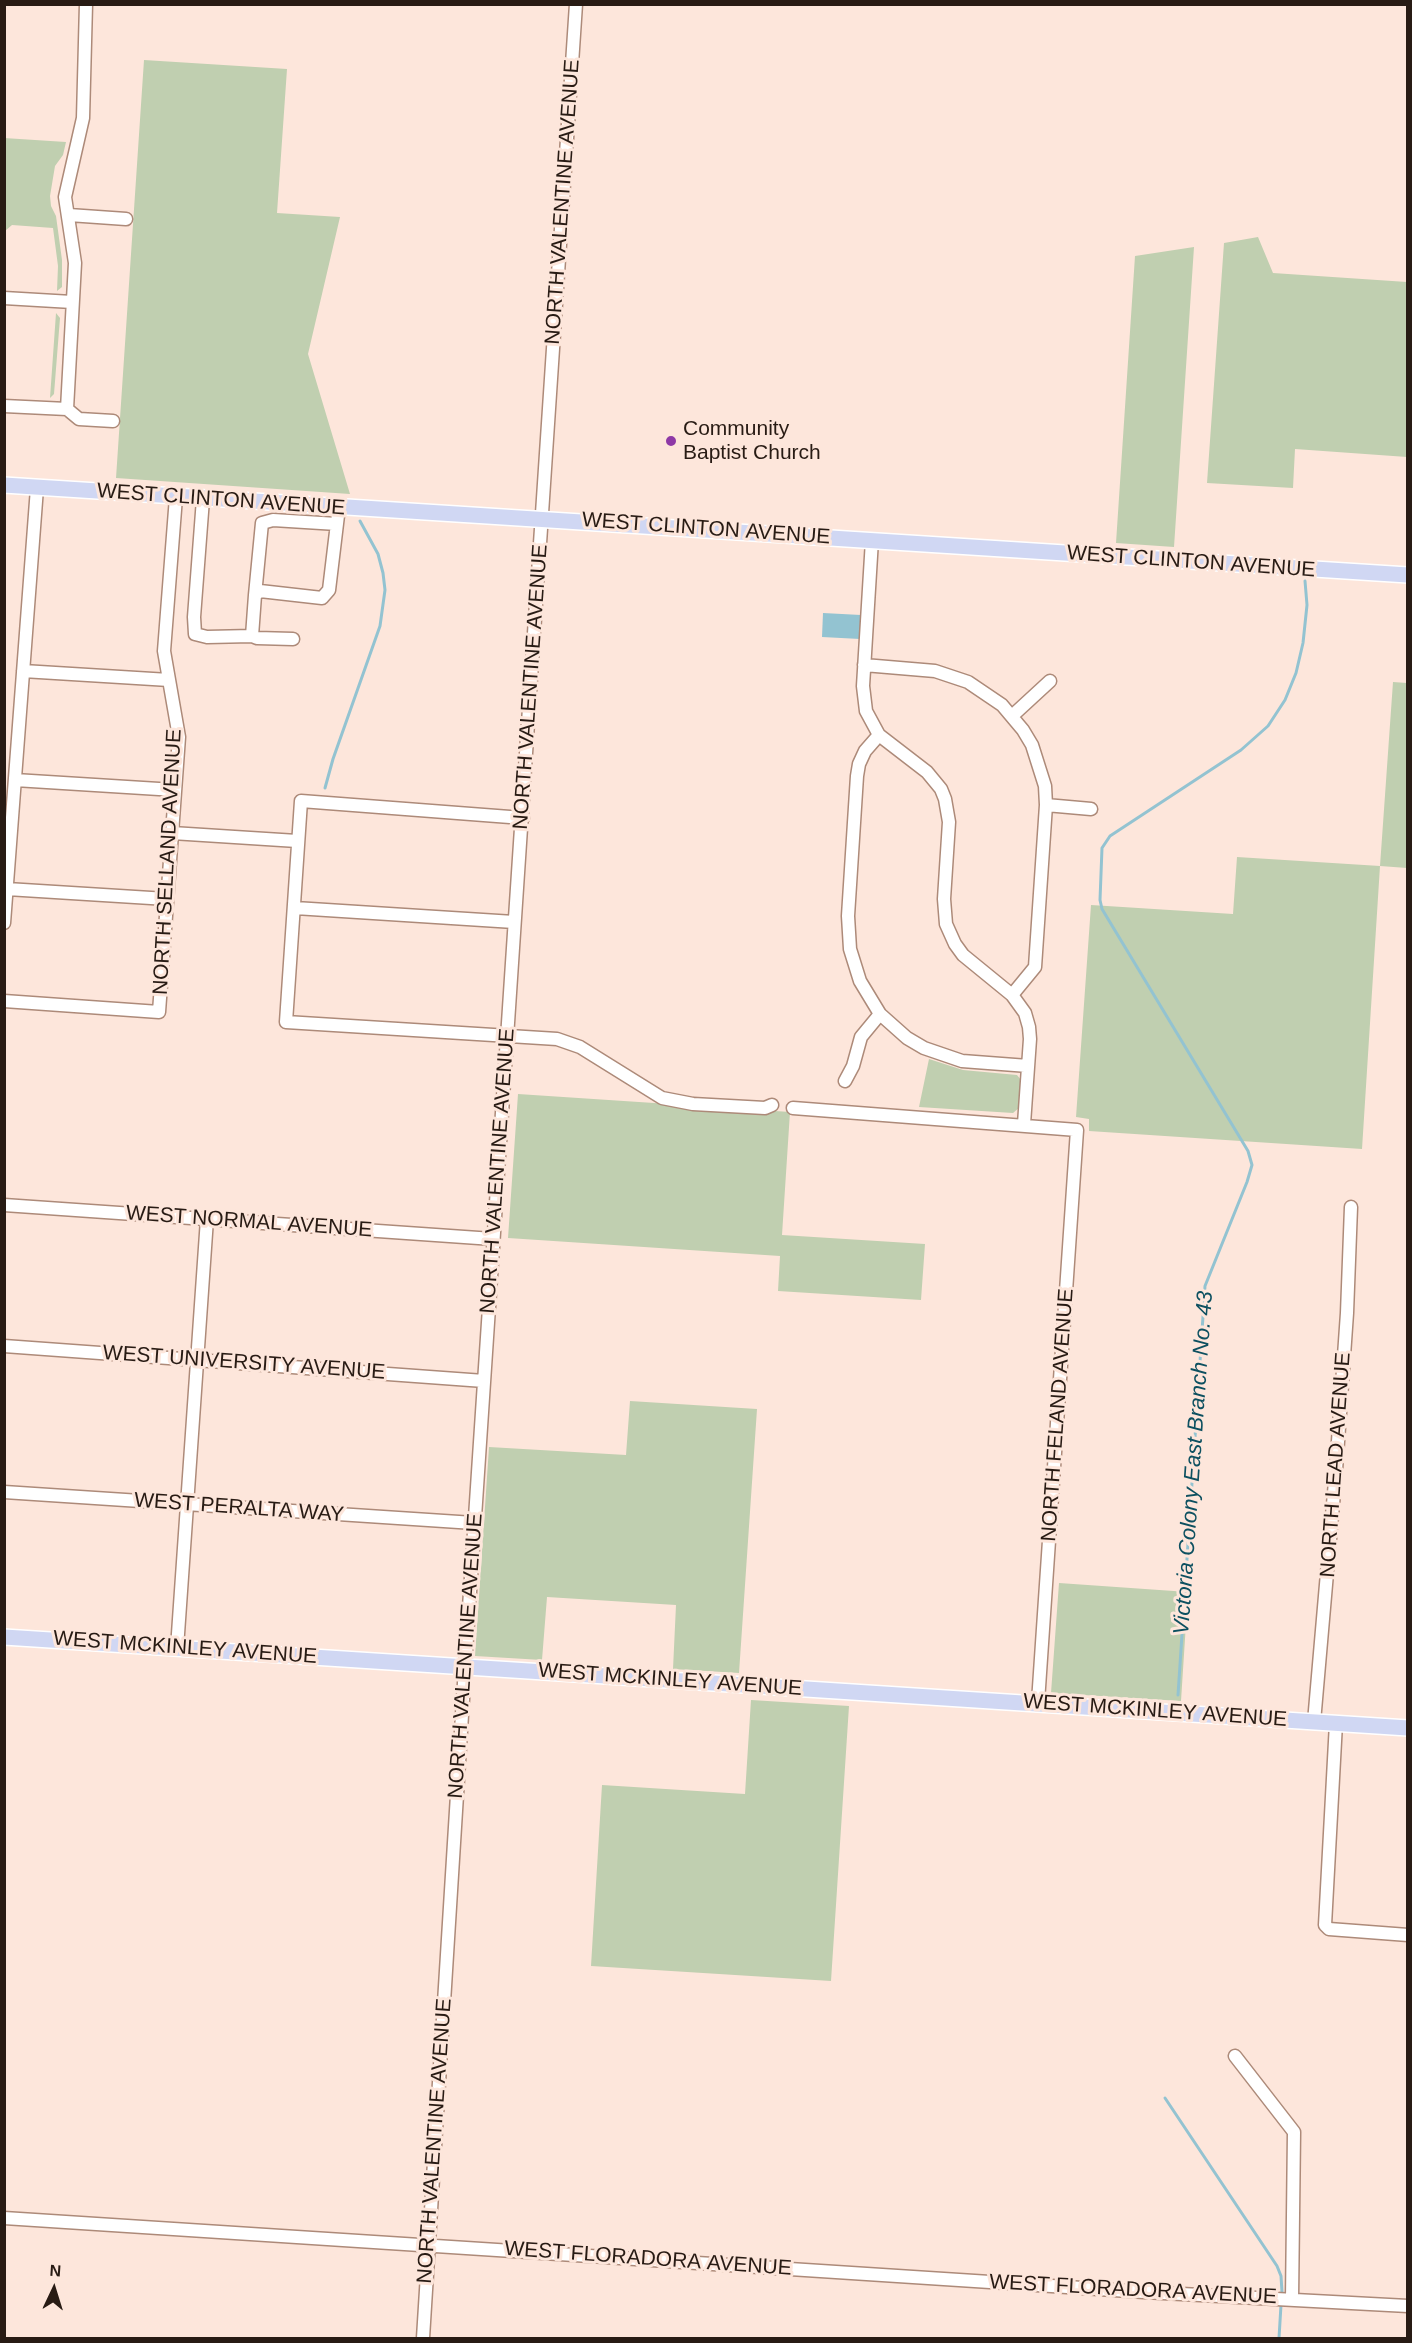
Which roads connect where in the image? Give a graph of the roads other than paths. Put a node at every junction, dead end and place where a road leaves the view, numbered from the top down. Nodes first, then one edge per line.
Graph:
1 (86, 4) edge
2 (576, 4) edge
3 (69, 216) junction
4 (126, 219) dead end
5 (4, 298) edge
6 (72, 302) junction
7 (4, 406) edge
8 (67, 409) junction
9 (113, 421) dead end
10 (4, 485) edge
11 (37, 488) junction
12 (177, 498) junction
13 (203, 499) junction
14 (339, 507) junction
15 (541, 518) junction
16 (337, 524) junction
17 (872, 540) junction
18 (1407, 575) edge
19 (255, 595) junction
20 (252, 636) junction
21 (293, 639) dead end
22 (864, 665) junction
23 (23, 671) junction
24 (169, 680) junction
25 (1050, 681) dead end
26 (1012, 716) junction
27 (879, 735) junction
28 (15, 780) junction
29 (175, 790) junction
30 (1046, 805) junction
31 (1091, 808) dead end
32 (523, 818) junction
33 (172, 832) junction
34 (297, 841) junction
35 (7, 889) junction
36 (167, 899) junction
37 (295, 908) junction
38 (514, 922) junction
39 (4, 923) edge
40 (1012, 995) junction
41 (4, 1001) edge
42 (880, 1014) junction
43 (506, 1036) junction
44 (1029, 1066) junction
45 (845, 1081) dead end
46 (772, 1105) dead end
47 (793, 1108) dead end
48 (1024, 1124) junction
49 (4, 1205) edge
50 (1351, 1207) dead end
51 (207, 1220) junction
52 (493, 1239) junction
53 (4, 1346) edge
54 (198, 1359) junction
55 (484, 1381) junction
56 (4, 1492) edge
57 (188, 1505) junction
58 (474, 1523) junction
59 (4, 1637) edge
60 (177, 1648) junction
61 (465, 1667) junction
62 (1038, 1702) junction
63 (1314, 1722) junction
64 (1336, 1723) junction
65 (1407, 1728) edge
66 (1407, 1935) edge
67 (1235, 2056) dead end
68 (4, 2218) edge
69 (428, 2244) junction
70 (1292, 2299) junction
71 (1407, 2306) edge
72 (423, 2338) edge

1 - 3 street
2 - 15 street, NORTH VALENTINE AVENUE
3 - 4 street
3 - 6 street
5 - 6 street
6 - 8 street
7 - 8 street
8 - 9 street
10 - 11 main road, WEST CLINTON AVENUE
11 - 12 main road, WEST CLINTON AVENUE
11 - 23 street
12 - 13 main road, WEST CLINTON AVENUE
12 - 24 street, NORTH SELLAND AVENUE
13 - 14 main road, WEST CLINTON AVENUE
13 - 20 street
14 - 15 main road, WEST CLINTON AVENUE
14 - 16 street
15 - 17 main road, WEST CLINTON AVENUE
15 - 32 street, NORTH VALENTINE AVENUE
16 - 19 street
16 - 19 street
17 - 18 main road, WEST CLINTON AVENUE
17 - 22 street
19 - 20 street
20 - 21 street
22 - 26 street
22 - 27 street
23 - 24 street
23 - 28 street
24 - 29 street, NORTH SELLAND AVENUE
25 - 26 street
26 - 30 street
27 - 40 street
27 - 42 street
28 - 29 street
28 - 35 street
29 - 33 street, NORTH SELLAND AVENUE
30 - 31 street
30 - 40 street
32 - 34 street
32 - 38 street, NORTH VALENTINE AVENUE
33 - 34 street
33 - 36 street, NORTH SELLAND AVENUE
34 - 37 street
35 - 36 street
35 - 39 street
36 - 41 street, NORTH SELLAND AVENUE
37 - 38 street
37 - 43 street
38 - 43 street, NORTH VALENTINE AVENUE
40 - 44 street
42 - 44 street
42 - 45 street
43 - 46 street
43 - 52 street, NORTH VALENTINE AVENUE
44 - 48 street
47 - 48 street
48 - 62 street, NORTH FELAND AVENUE
49 - 51 street, WEST NORMAL AVENUE
50 - 63 street, NORTH LEAD AVENUE
51 - 52 street, WEST NORMAL AVENUE
51 - 54 street
52 - 55 street, NORTH VALENTINE AVENUE
53 - 54 street, WEST UNIVERSITY AVENUE
54 - 55 street, WEST UNIVERSITY AVENUE
54 - 57 street
55 - 58 street, NORTH VALENTINE AVENUE
56 - 57 street, WEST PERALTA WAY
57 - 58 street, WEST PERALTA WAY
57 - 60 street
58 - 61 street, NORTH VALENTINE AVENUE
59 - 60 main road, WEST MCKINLEY AVENUE
60 - 61 main road, WEST MCKINLEY AVENUE
61 - 62 main road, WEST MCKINLEY AVENUE
61 - 69 street, NORTH VALENTINE AVENUE
62 - 63 main road, WEST MCKINLEY AVENUE
63 - 64 main road, WEST MCKINLEY AVENUE
64 - 65 main road, WEST MCKINLEY AVENUE
64 - 66 street
67 - 70 street, WEST FLORADORA AVENUE
68 - 69 street, WEST FLORADORA AVENUE
69 - 70 street, WEST FLORADORA AVENUE
69 - 72 street, NORTH VALENTINE AVENUE
70 - 71 street, WEST FLORADORA AVENUE

